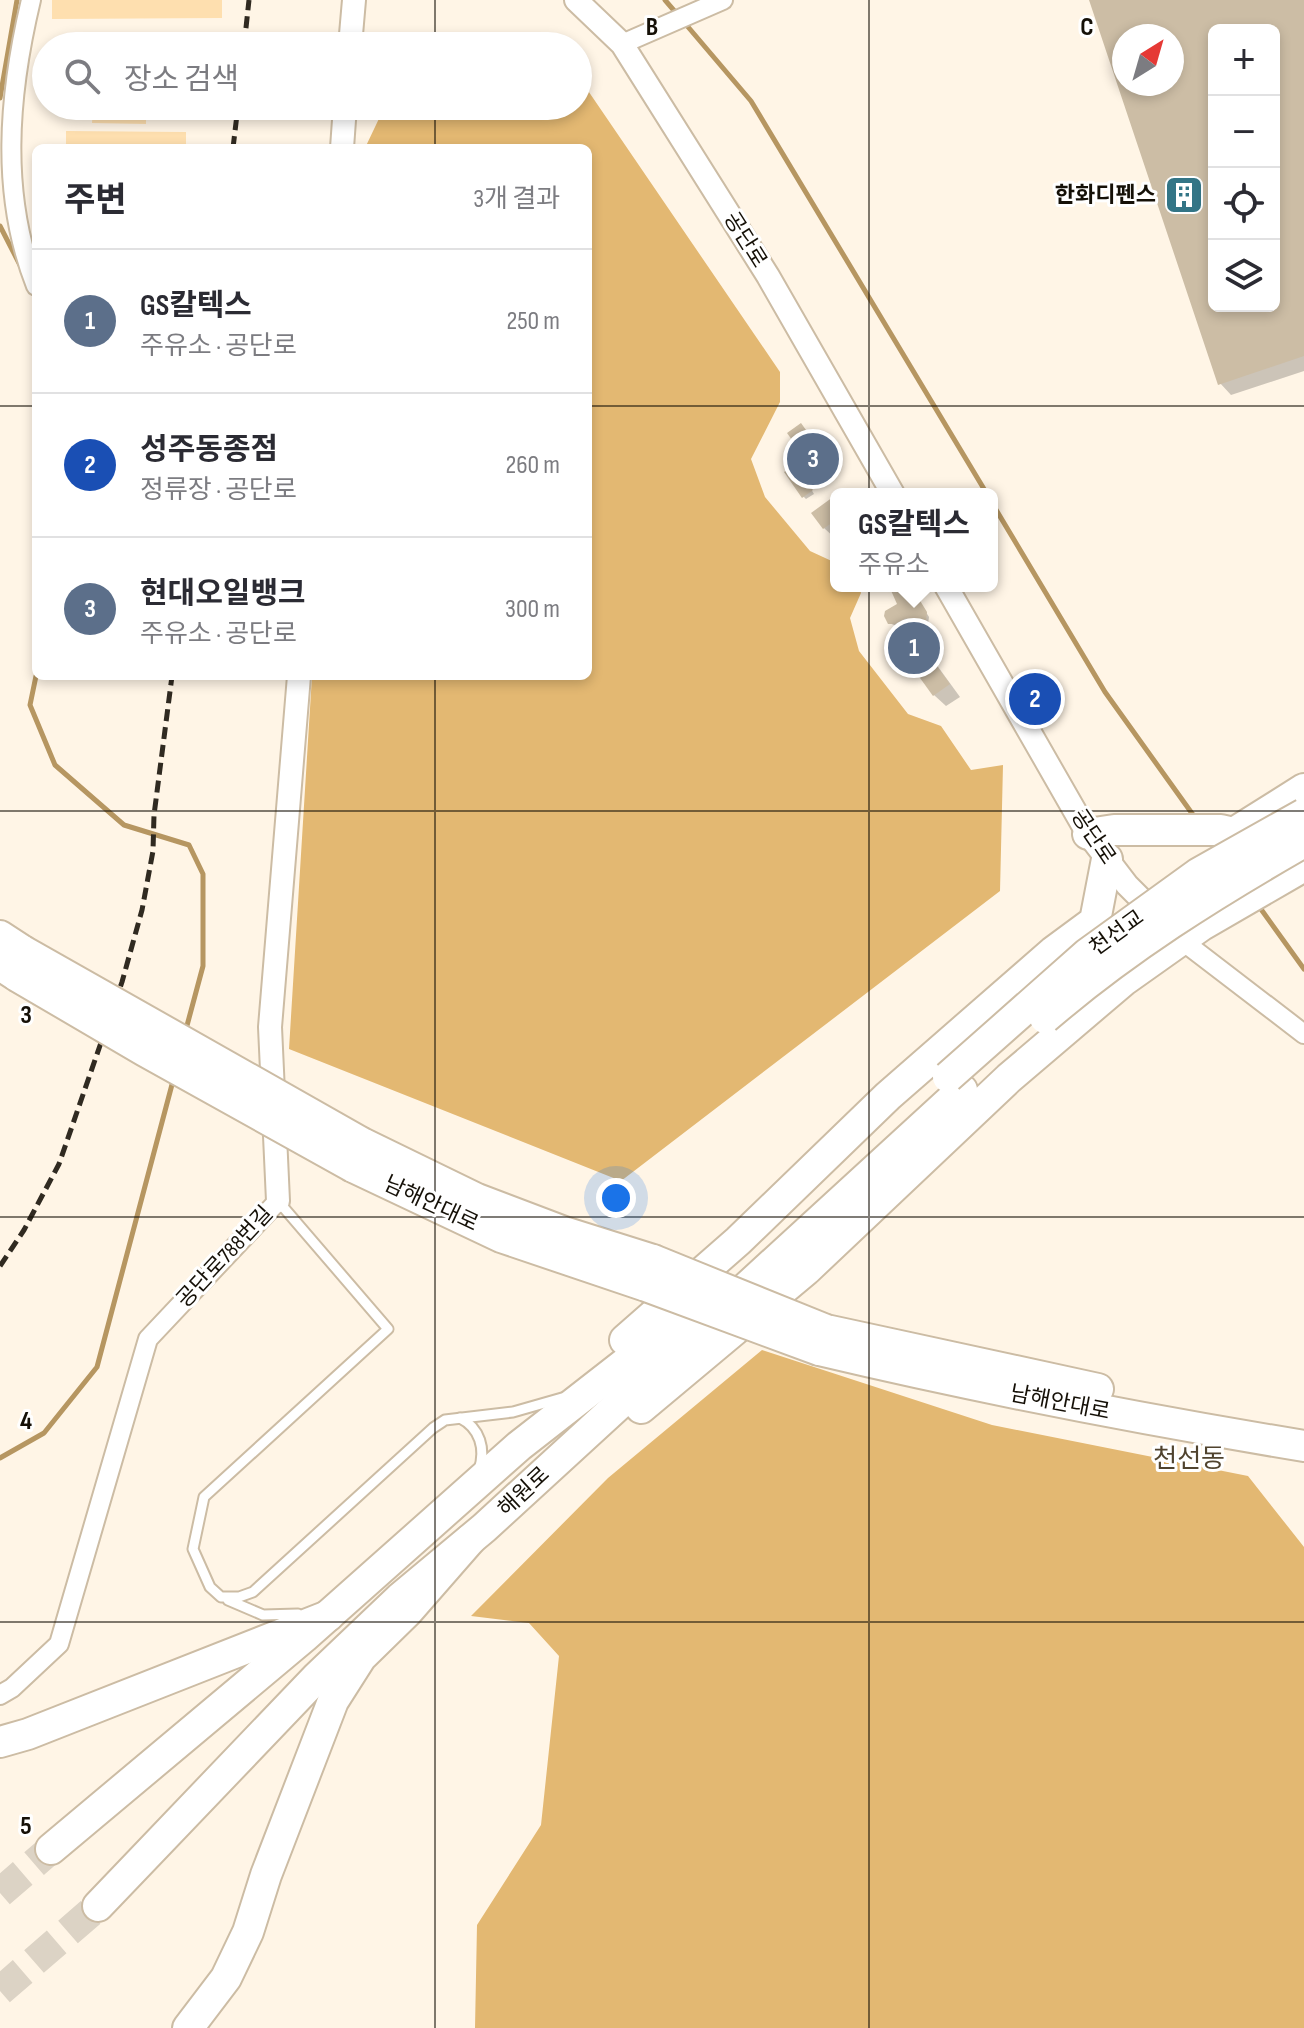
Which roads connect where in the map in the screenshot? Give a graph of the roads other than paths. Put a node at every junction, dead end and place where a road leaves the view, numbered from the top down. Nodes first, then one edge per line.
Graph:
1 (31, 0) edge
2 (354, 0) edge
3 (576, 0) edge
4 (723, 0) edge
5 (351, 32) edge
6 (622, 44) junction
7 (344, 120) edge
8 (342, 144) edge
9 (32, 278) edge
10 (890, 488) edge
11 (950, 592) edge
12 (299, 680) edge
13 (1304, 789) edge
14 (1304, 814) edge
15 (1101, 832) junction
16 (1304, 842) edge
17 (1107, 859) junction
18 (1304, 866) edge
19 (1191, 932) junction
20 (1062, 945) junction
21 (8, 960) edge
22 (1092, 1007) junction
23 (1304, 1034) edge
24 (955, 1084) junction
25 (278, 1201) junction
26 (822, 1340) junction
27 (565, 1397) junction
28 (460, 1418) junction
29 (1304, 1430) edge
30 (519, 1446) junction
31 (1304, 1446) edge
32 (468, 1491) junction
33 (477, 1534) junction
34 (353, 1594) junction
35 (221, 1597) junction
36 (328, 1616) junction
37 (0, 1695) edge
38 (0, 1742) edge
39 (51, 1849) tunnel mouth
40 (98, 1906) tunnel mouth
41 (188, 2028) edge

1 - 9 street
2 - 5 street
3 - 6 street, 공단로
4 - 6 street
6 - 10 street, 공단로
7 - 8 street
11 - 15 street, 공단로
12 - 25 street, 공단로788번길
13 - 15 main road
14 - 24 main road, 천선교, bridge
15 - 17 street, 공단로
16 - 24 main road, 천선교, bridge
17 - 19 street, 공단로
17 - 20 main road
18 - 19 main road
19 - 22 main road
19 - 23 street, 공단로
20 - 22 main road
20 - 27 main road
21 - 26 main road, 남해안대로, bridge
22 - 33 main road
24 - 30 main road, 해원로
24 - 33 main road, 해원로
25 - 35 lane
25 - 37 street, 공단로788번길
26 - 29 main road, 남해안대로
26 - 31 main road, 남해안대로
27 - 28 lane
27 - 30 main road
28 - 32 lane
28 - 35 lane
30 - 32 main road, 해원로
32 - 34 main road, 해원로
33 - 40 main road, 해원로
33 - 41 main road
34 - 35 lane
34 - 36 main road, 해원로
36 - 38 main road
36 - 39 main road, 해원로

